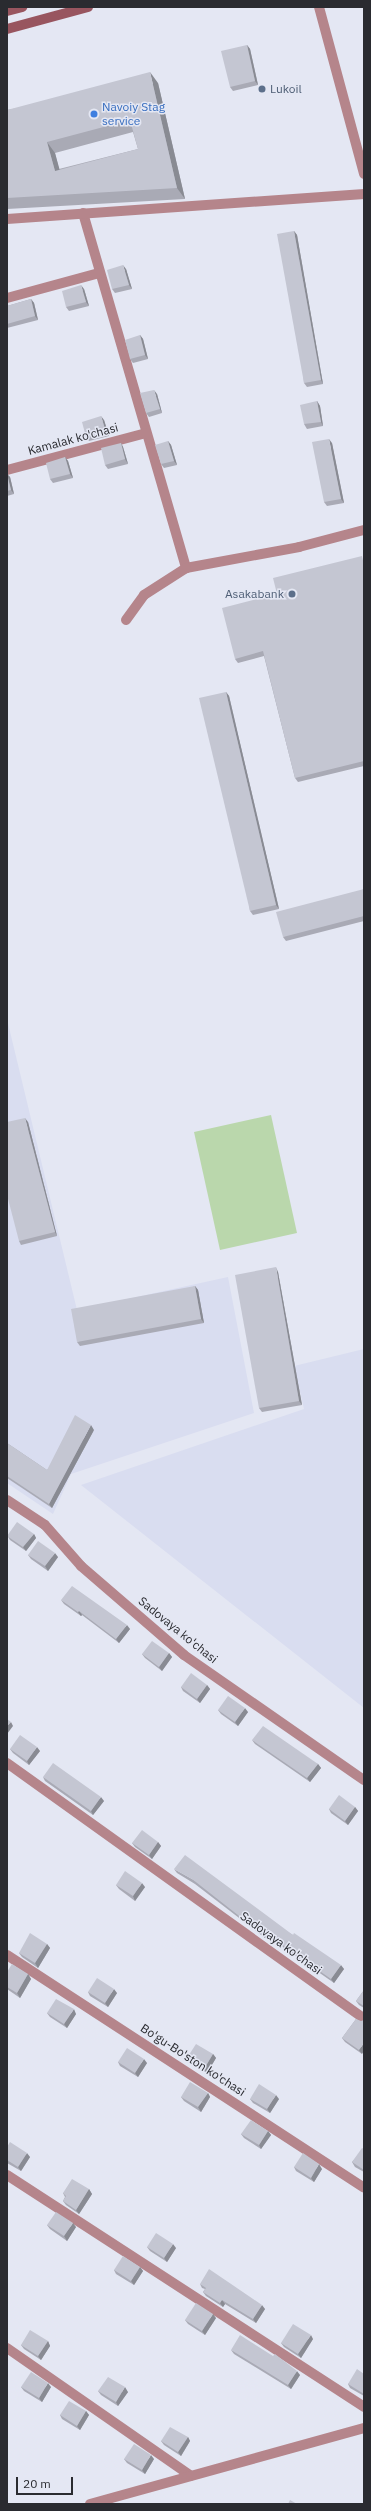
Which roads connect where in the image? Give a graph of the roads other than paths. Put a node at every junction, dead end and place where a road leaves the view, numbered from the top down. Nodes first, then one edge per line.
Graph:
1 (22, 7) edge
2 (88, 7) edge
3 (319, 7) edge
4 (7, 11) edge
5 (7, 29) edge
6 (362, 164) edge
7 (364, 174) edge
8 (364, 194) edge
9 (83, 213) junction
10 (7, 219) edge
11 (99, 273) junction
12 (7, 298) edge
13 (146, 433) junction
14 (7, 470) edge
15 (364, 530) edge
16 (186, 568) junction
17 (126, 620) dead end
18 (7, 1500) edge
19 (7, 1763) edge
20 (364, 1780) edge
21 (7, 1955) edge
22 (364, 2018) edge
23 (7, 2175) edge
24 (364, 2188) edge
25 (7, 2348) edge
26 (364, 2407) edge
27 (364, 2428) edge
28 (191, 2476) junction
29 (90, 2504) edge

1 - 4 street
2 - 5 street
3 - 6 street
6 - 7 street
8 - 9 street
9 - 10 street
9 - 11 street
11 - 12 street
11 - 13 street
13 - 14 street, Kamalak ko'chasi
13 - 16 street
15 - 16 street
16 - 17 street
18 - 20 street, Sadovaya ko'chasi
19 - 22 street, Sadovaya ko'chasi
21 - 24 street, Bo'gu-Bo'ston ko'chasi
23 - 26 street
25 - 28 street
27 - 28 street
28 - 29 street

